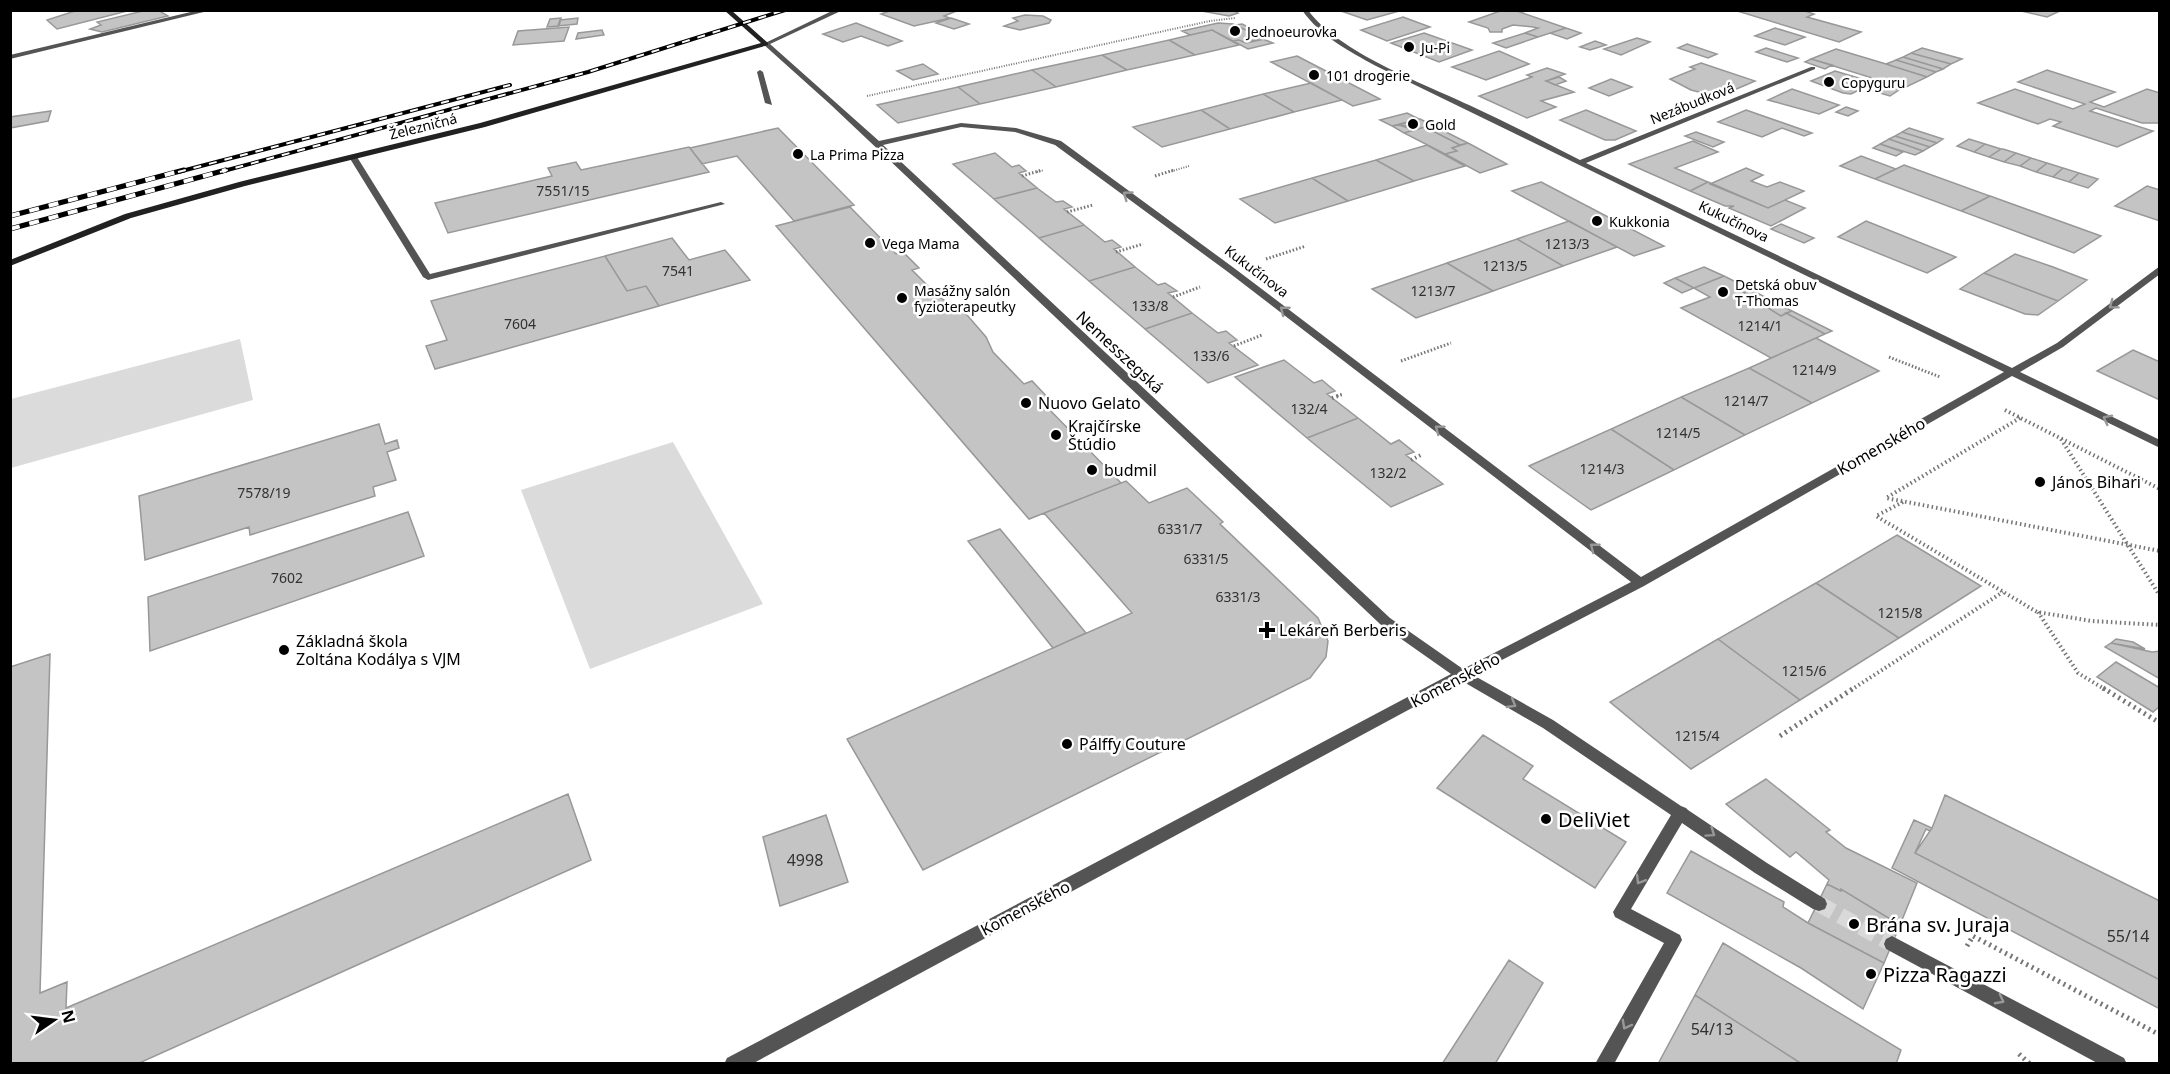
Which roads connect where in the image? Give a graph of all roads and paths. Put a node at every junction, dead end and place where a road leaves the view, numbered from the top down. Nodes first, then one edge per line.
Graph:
1 (209, 10) edge
2 (727, 10) edge
3 (840, 10) edge
4 (1305, 10) edge
5 (1235, 18) dead end
6 (766, 44) junction
7 (10, 57) edge
8 (1813, 68) dead end
9 (760, 72) dead end
10 (769, 103) dead end
11 (834, 104) junction
12 (876, 144) junction
13 (353, 158) junction
14 (1581, 162) junction
15 (1048, 169) dead end
16 (1022, 176) dead end
17 (721, 204) dead end
18 (1094, 204) dead end
19 (1067, 212) dead end
20 (1144, 243) dead end
21 (1116, 252) dead end
22 (10, 263) edge
23 (2160, 269) edge
24 (1200, 287) dead end
25 (1173, 297) dead end
26 (1262, 335) dead end
27 (1451, 343) dead end
28 (1233, 346) dead end
29 (1889, 357) dead end
30 (2015, 371) junction
31 (1366, 374) junction
32 (1973, 394) junction
33 (2020, 418) junction
34 (2061, 439) junction
35 (2160, 445) edge
36 (2160, 489) edge
37 (1903, 502) junction
38 (2127, 545) junction
39 (2160, 551) edge
40 (1640, 583) junction
41 (2003, 592) junction
42 (2160, 596) edge
43 (2037, 612) junction
44 (2160, 625) edge
45 (1462, 675) junction
46 (2160, 723) edge
47 (1780, 736) dead end
48 (1681, 812) junction
49 (1819, 904) tunnel mouth
50 (1892, 944) tunnel mouth
51 (733, 1064) edge
52 (1604, 1064) edge
53 (2118, 1064) edge

1 - 7 street
2 - 6 street
3 - 6 street, Železničná
4 - 14 street, Kukučínova
5 - 11 path
6 - 11 street, Nemesszegská
6 - 13 street, Železničná
8 - 14 street, Nezábudková
9 - 10 street
11 - 12 street, Nemesszegská
31 -> 12 street, Kukučínova
12 - 45 street, Nemesszegská
13 - 17 street
13 - 22 street, Železničná
14 - 30 street, Kukučínova
15 - 16 path
18 - 19 path
20 - 21 path
23 -> 30 street, Komenského
24 - 25 path
26 - 28 path
27 - 31 path
29 - 32 path
30 - 32 street, Komenského
35 -> 30 street, Kukučínova
40 -> 31 street, Kukučínova
32 - 33 path
32 - 40 street, Komenského
33 - 34 path
33 - 37 path
34 - 36 path
34 - 38 path
37 - 38 path
37 - 41 path
38 - 39 path
38 - 42 path
40 - 45 street, Komenského
41 - 43 path
41 - 47 path
43 - 44 path
43 - 46 path
45 -> 48 street, Nemesszegská
45 - 51 street, Komenského
48 -> 49 street, Nemesszegská
48 -> 52 street
50 -> 53 street

